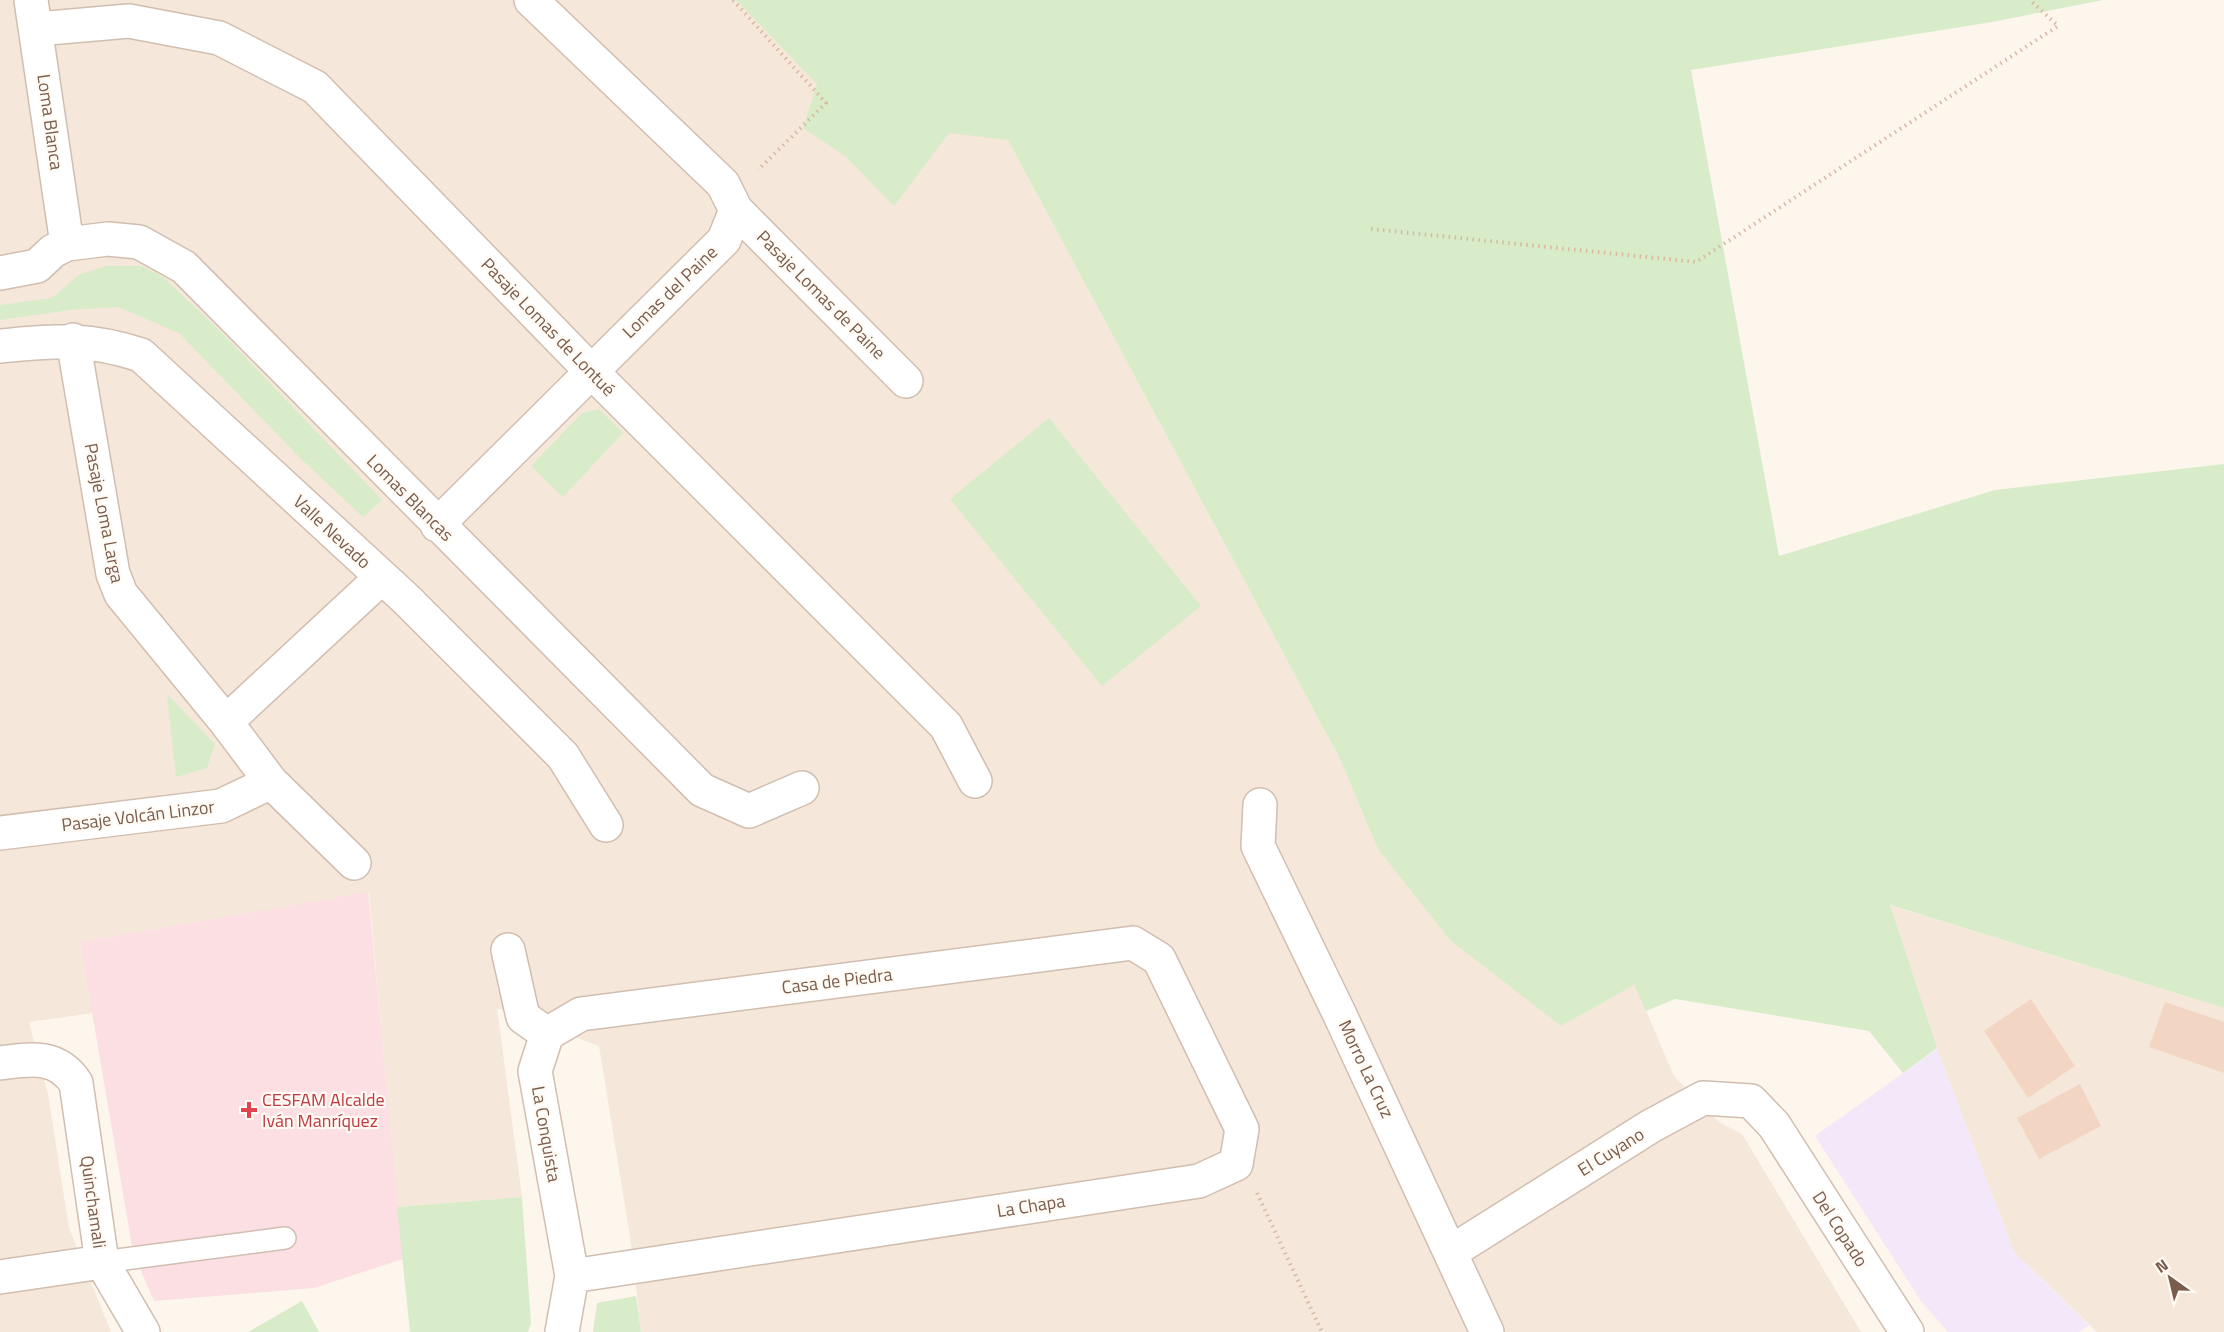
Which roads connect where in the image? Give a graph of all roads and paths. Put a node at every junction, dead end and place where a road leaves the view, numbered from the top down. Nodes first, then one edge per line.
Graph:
1 (531, 0) edge
2 (733, 0) edge
3 (2030, 0) edge
4 (34, 14) edge
5 (736, 210) junction
6 (1371, 230) dead end
7 (67, 244) junction
8 (0, 273) edge
9 (73, 340) junction
10 (0, 346) edge
11 (590, 370) junction
12 (906, 381) dead end
13 (437, 525) junction
14 (381, 578) junction
15 (226, 722) junction
16 (975, 781) dead end
17 (271, 782) junction
18 (802, 788) dead end
19 (1260, 805) dead end
20 (606, 825) dead end
21 (0, 833) edge
22 (354, 863) dead end
23 (508, 950) dead end
24 (547, 1034) junction
25 (0, 1063) edge
26 (1774, 1125) joint
27 (1236, 1164) junction
28 (285, 1238) dead end
29 (1451, 1252) junction
30 (102, 1262) junction
31 (572, 1276) junction
32 (7, 1281) edge
33 (143, 1332) edge
34 (562, 1332) edge
35 (1322, 1332) edge
36 (1487, 1332) edge
37 (1907, 1332) edge

1 - 5 street
2 - 5 path
3 - 6 path
4 - 7 street, Loma Blanca
4 - 11 street, Pasaje Lomas de Lontué
5 - 11 street, Lomas del Paine
5 - 12 street, Pasaje Lomas de Paine
7 - 8 street, Lomas Blancas
7 - 13 street, Lomas Blancas
9 - 10 street, Valle Nevado
9 - 14 street, Valle Nevado
9 - 15 street, Pasaje Loma Larga
11 - 13 street, Lomas del Paine
11 - 16 street, Pasaje Lomas de Lontué
13 - 18 street, Lomas Blancas
14 - 15 street
14 - 20 street, Valle Nevado
15 - 17 street, Pasaje Loma Larga
17 - 21 street, Pasaje Volcán Linzor
17 - 22 street, Pasaje Loma Larga
19 - 29 street, Morro La Cruz
23 - 24 street
24 - 27 street, Casa de Piedra
24 - 31 street, La Conquista
25 - 30 street, Quinchamali
26 - 29 street, El Cuyano
26 - 37 street, Del Copado
27 - 31 street, La Chapa
27 - 35 path
28 - 30 lane
29 - 36 street, Morro La Cruz
30 - 32 street
30 - 33 street, Quinchamali
31 - 34 street, La Conquista

